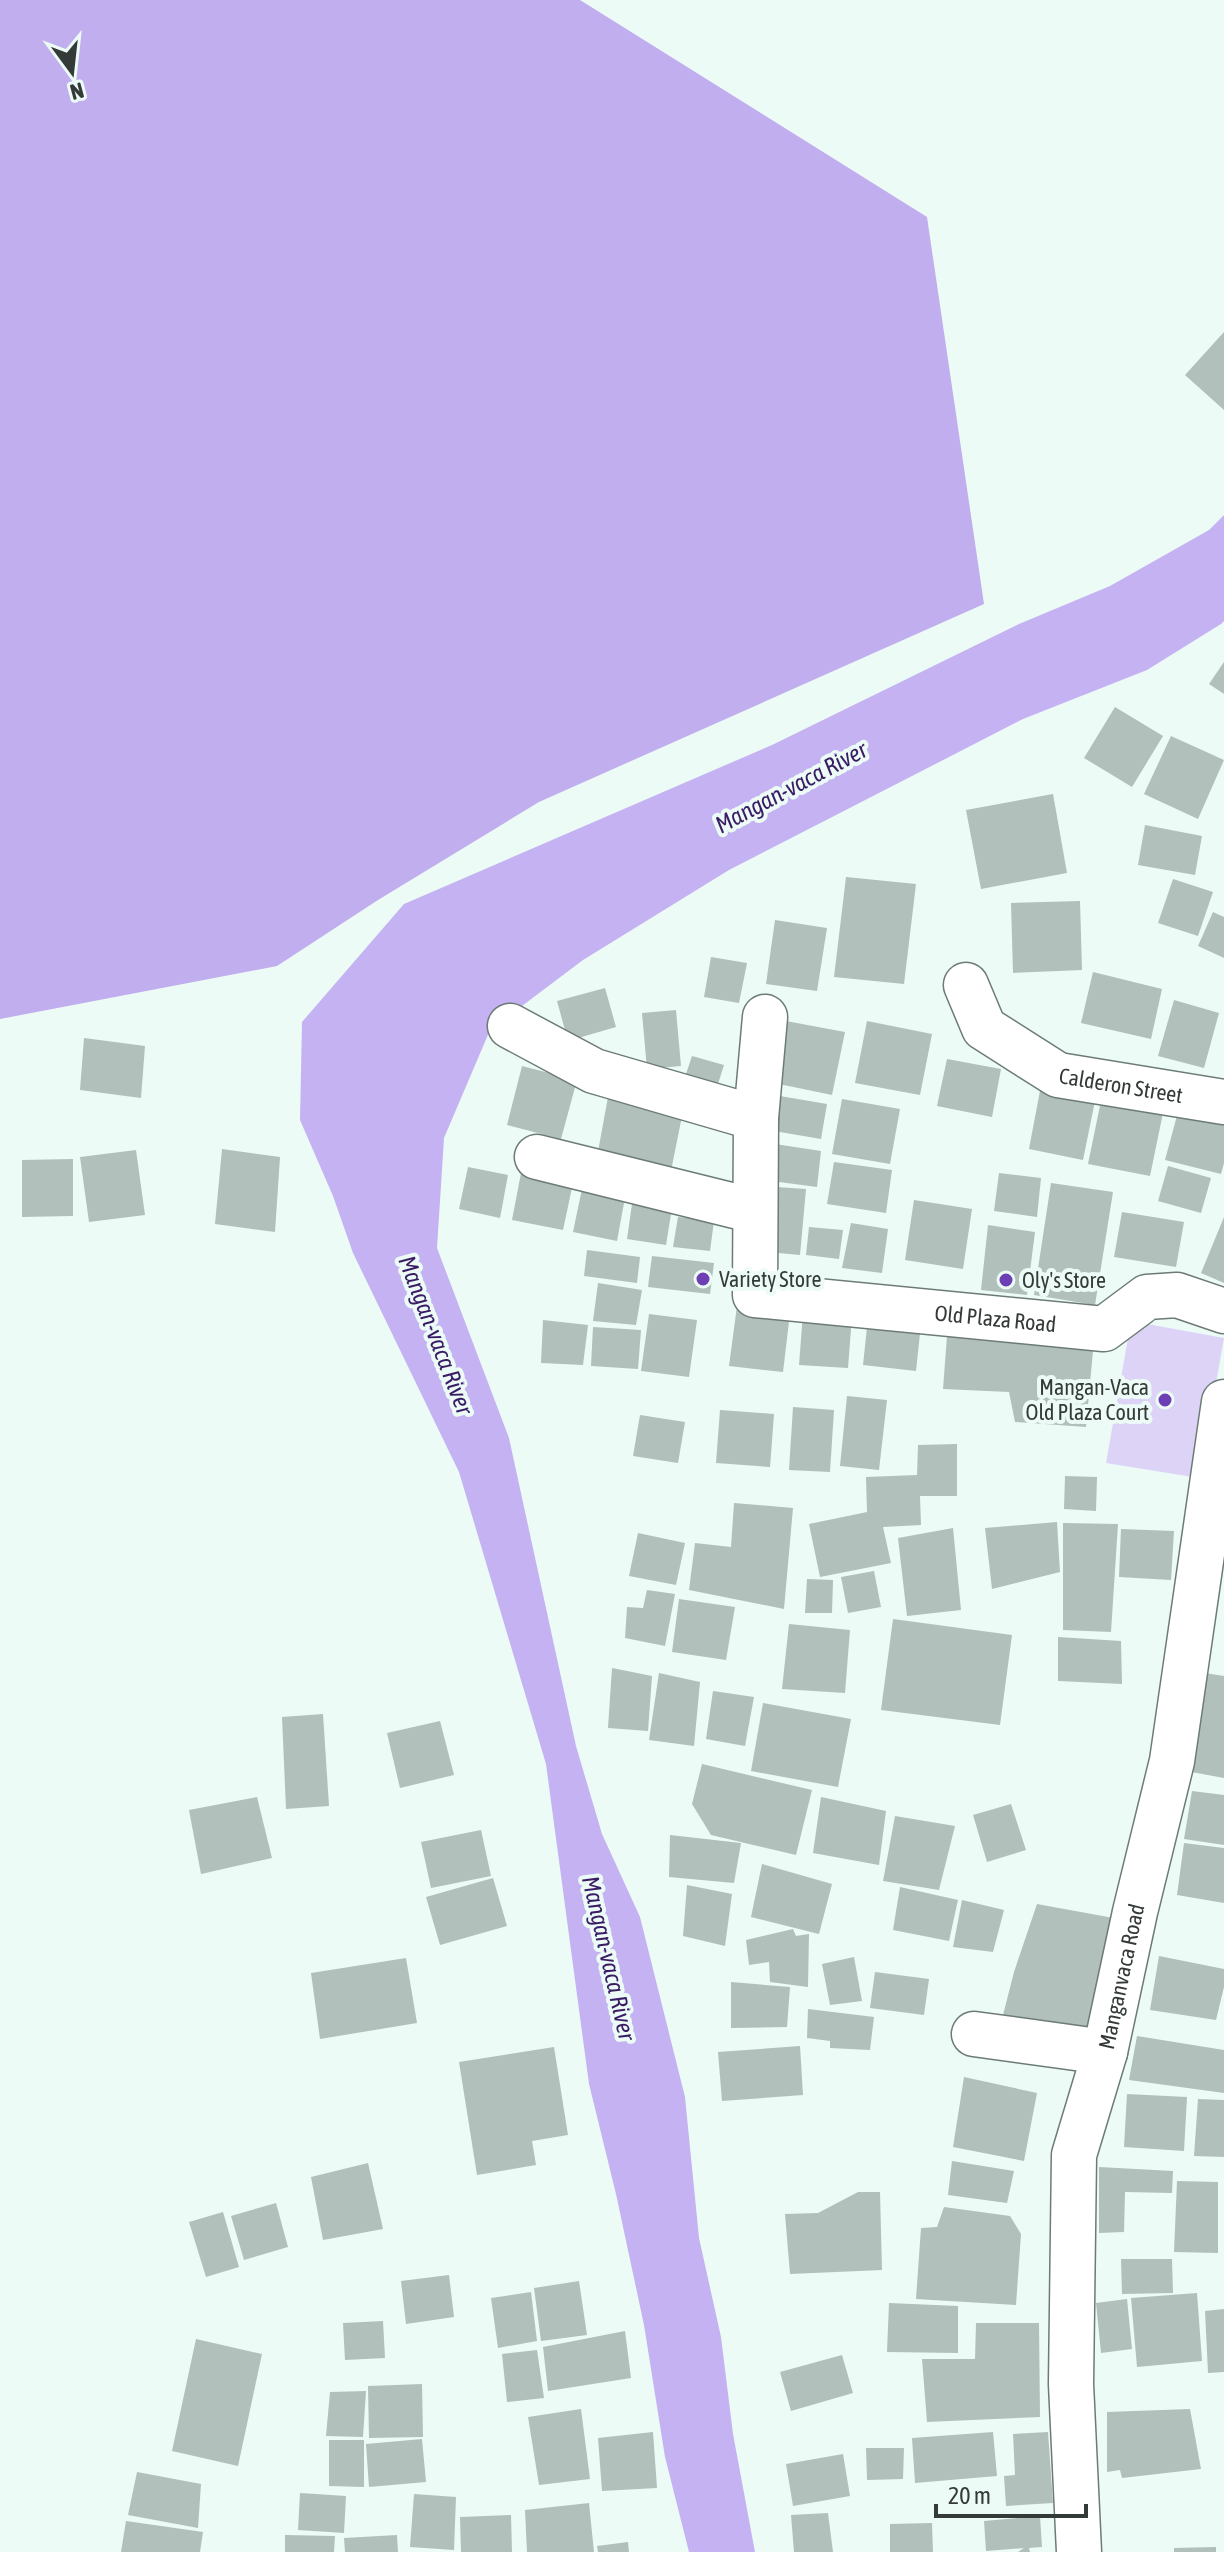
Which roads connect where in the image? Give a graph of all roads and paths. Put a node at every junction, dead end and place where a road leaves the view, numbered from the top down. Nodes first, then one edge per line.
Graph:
1 (966, 985) dead end
2 (765, 1017) dead end
3 (510, 1026) dead end
4 (1224, 1102) edge
5 (756, 1118) junction
6 (537, 1157) dead end
7 (755, 1211) junction
8 (1224, 1311) edge
9 (1224, 1402) edge
10 (974, 2034) dead end
11 (1105, 2052) junction
12 (1079, 2552) edge

1 - 4 street, Calderon Street
2 - 5 street
3 - 5 street
5 - 7 street
6 - 7 street
7 - 8 street, Old Plaza Road
9 - 11 street, Manganvaca Road
10 - 11 street
11 - 12 street, Manganvaca Road

